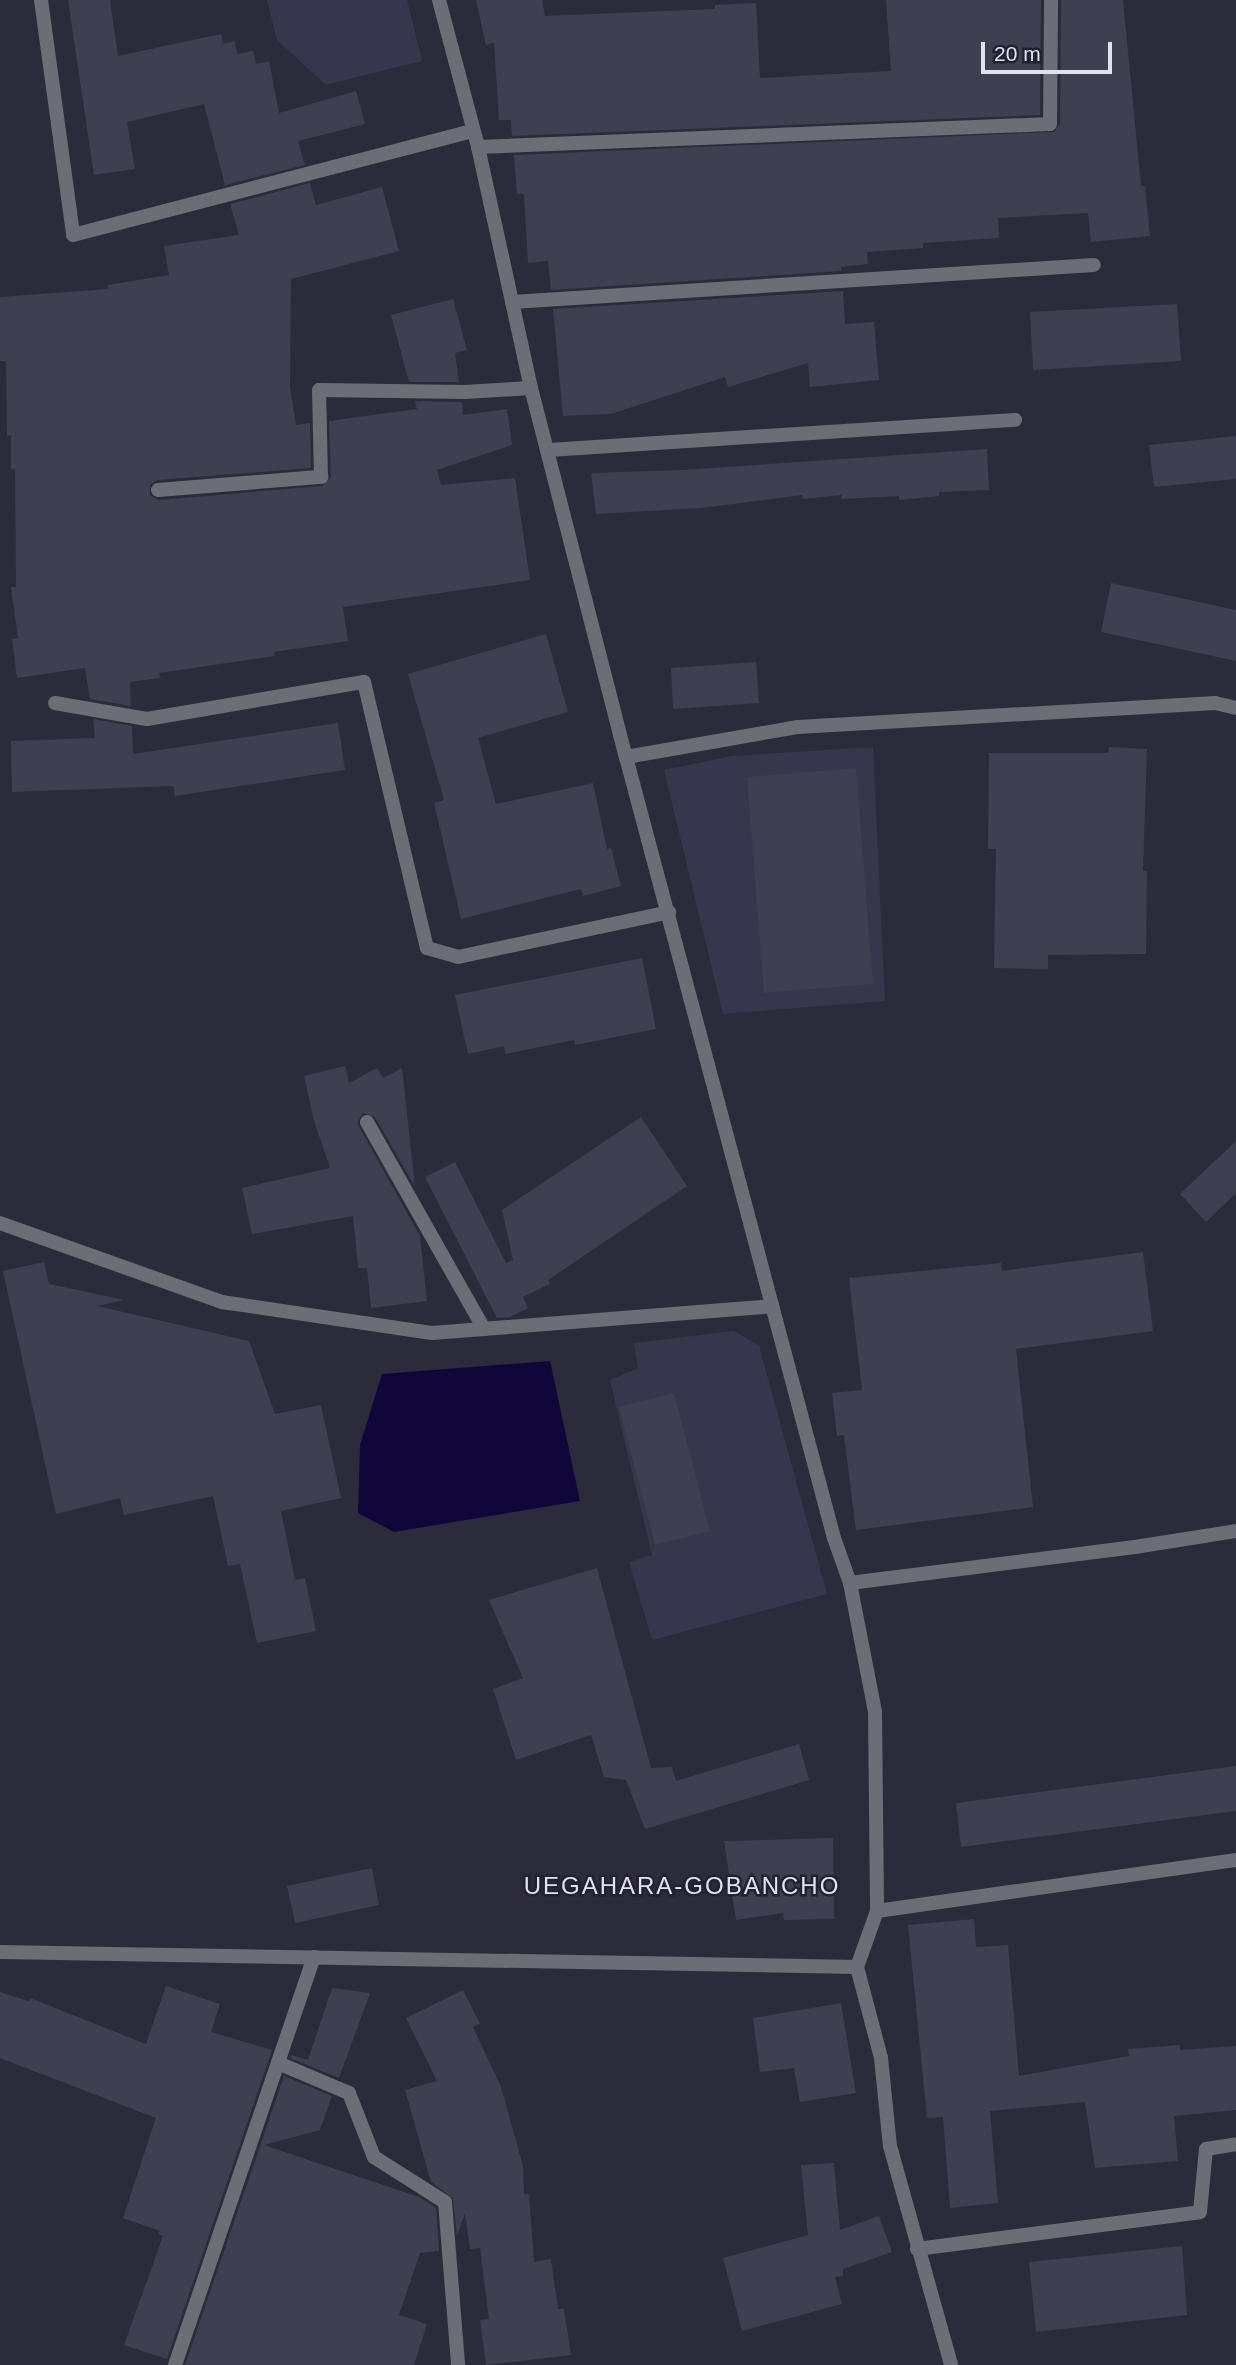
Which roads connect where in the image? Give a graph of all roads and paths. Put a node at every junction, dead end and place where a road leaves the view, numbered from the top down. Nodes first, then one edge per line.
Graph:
1 (41, 0) edge
2 (439, 0) edge
3 (1051, 0) edge
4 (472, 131) junction
5 (478, 147) junction
6 (1094, 265) dead end
7 (512, 302) junction
8 (531, 388) junction
9 (1015, 420) dead end
10 (549, 450) junction
11 (158, 490) dead end
12 (55, 703) dead end
13 (1236, 708) edge
14 (626, 757) junction
15 (669, 912) junction
16 (367, 1122) dead end
17 (0, 1223) edge
18 (772, 1306) junction
19 (484, 1329) junction
20 (1236, 1531) edge
21 (850, 1583) junction
22 (1236, 1860) edge
23 (877, 1911) junction
24 (0, 1952) edge
25 (314, 1957) junction
26 (858, 1967) junction
27 (278, 2063) junction
28 (1236, 2144) edge
29 (918, 2249) junction
30 (175, 2365) edge
31 (458, 2365) edge
32 (951, 2365) edge

1 - 4 street
2 - 4 street
3 - 5 street
4 - 5 street
5 - 7 street
6 - 7 street
7 - 8 street
8 - 10 street
8 - 11 street
9 - 10 street
10 - 14 street
12 - 15 street
13 - 14 street
14 - 15 street
15 - 18 street
16 - 19 street
17 - 19 street
18 - 19 street
18 - 21 street
20 - 21 street
21 - 23 street
22 - 23 street
23 - 26 street
24 - 25 street
25 - 26 street
25 - 27 street
26 - 29 street
27 - 30 street
27 - 31 street
28 - 29 street
29 - 32 street

